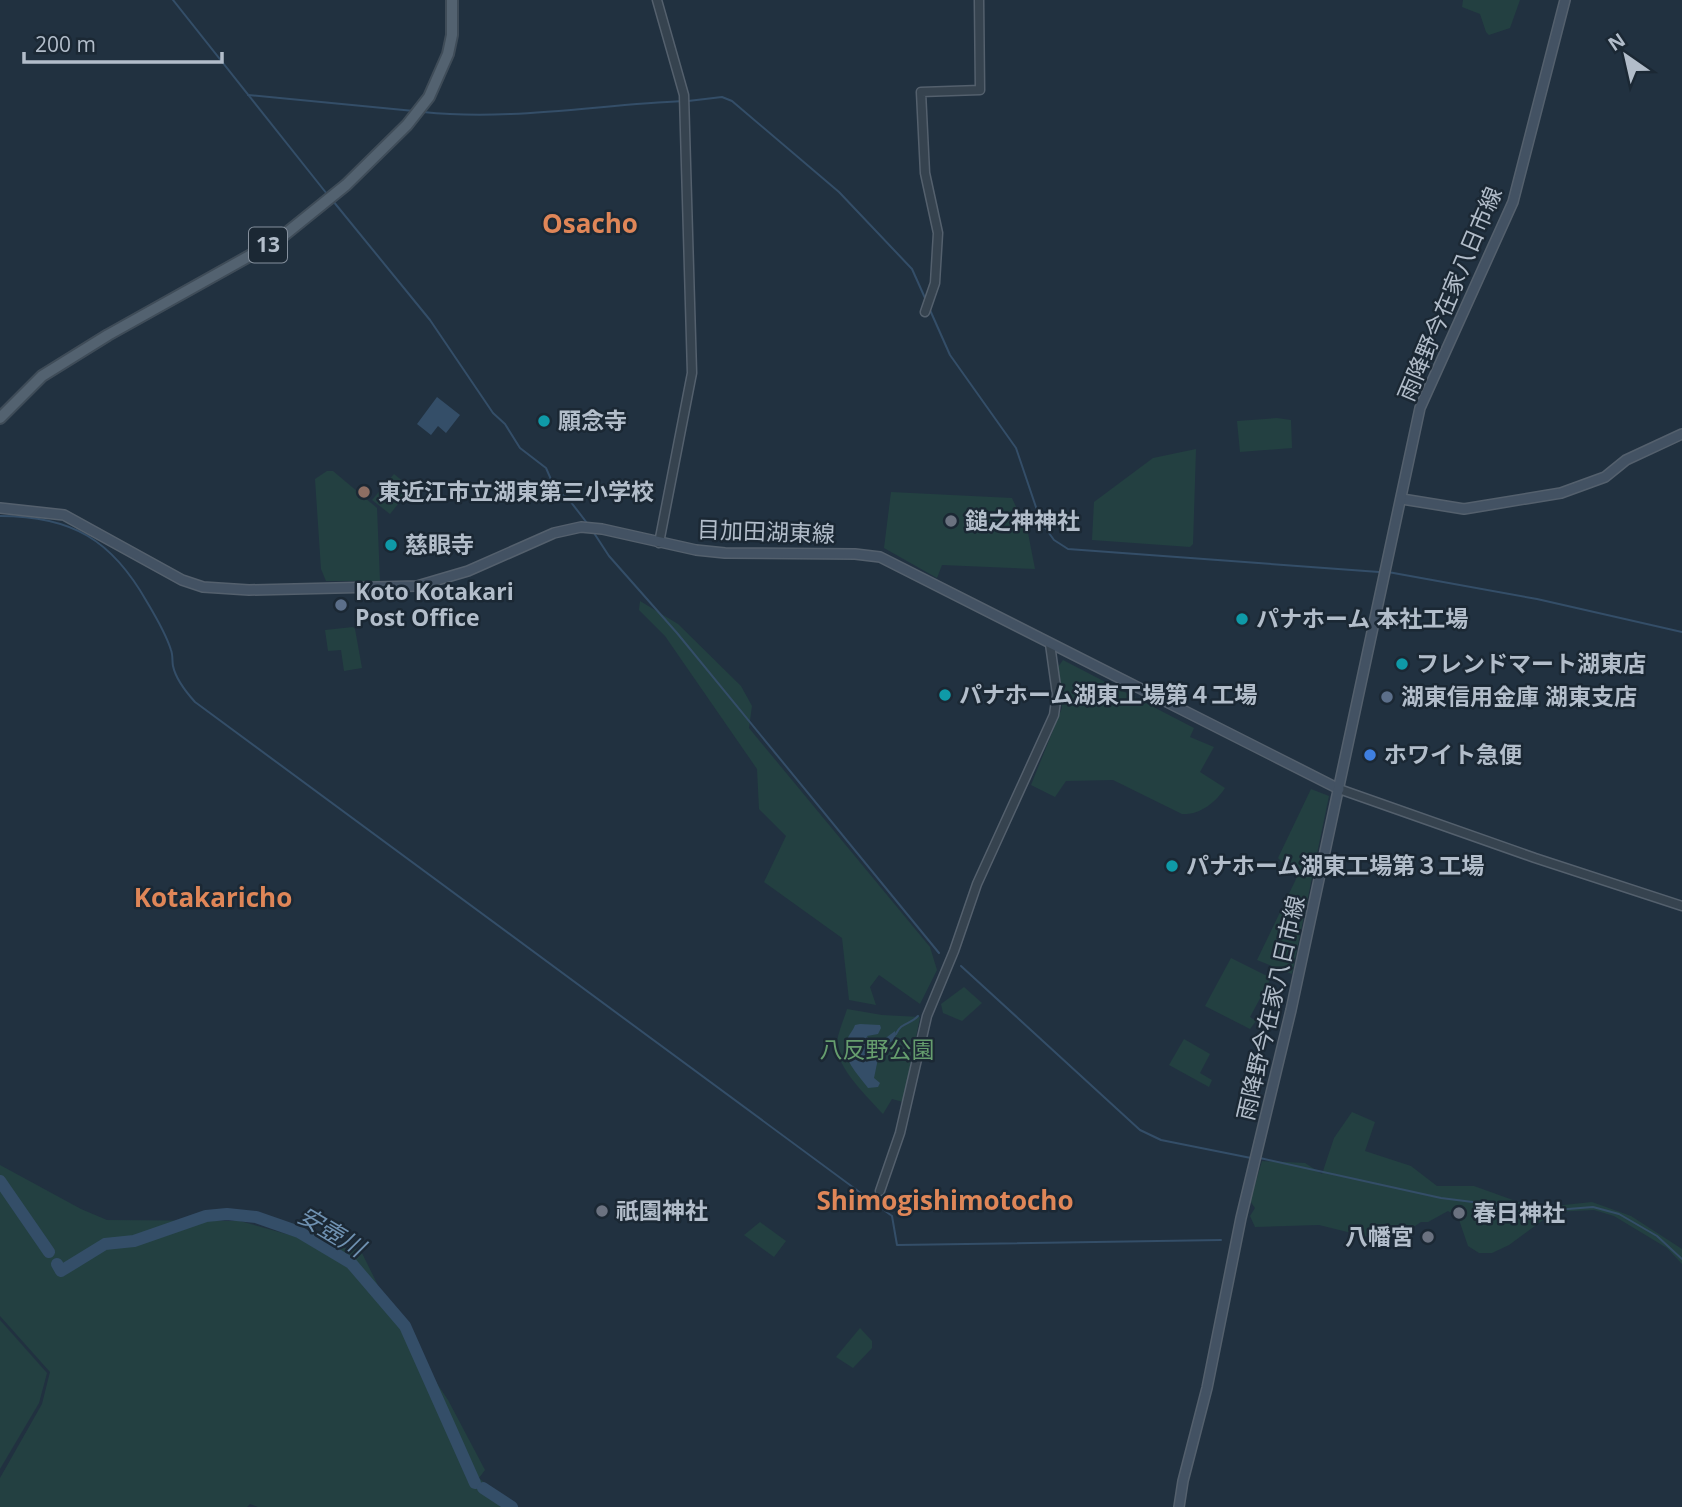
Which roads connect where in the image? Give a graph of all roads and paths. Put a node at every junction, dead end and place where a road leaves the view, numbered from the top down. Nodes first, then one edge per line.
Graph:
1 (452, 0) edge
2 (657, 0) edge
3 (979, 0) edge
4 (1565, 0) edge
5 (925, 312) dead end
6 (0, 418) edge
7 (1682, 434) edge
8 (1402, 499) junction
9 (0, 508) edge
10 (659, 542) junction
11 (1050, 644) junction
12 (1339, 789) junction
13 (1682, 906) edge
14 (880, 1191) dead end
15 (1180, 1507) edge

1 - 6 main road, 13
2 - 10 street
3 - 5 street
4 - 8 main road, 雨降野今在家八日市線
7 - 8 main road
8 - 12 main road, 雨降野今在家八日市線
9 - 10 main road, 目加田湖東線
10 - 11 main road, 目加田湖東線
11 - 12 main road, 目加田湖東線
11 - 14 street
12 - 13 street
12 - 15 main road, 雨降野今在家八日市線

